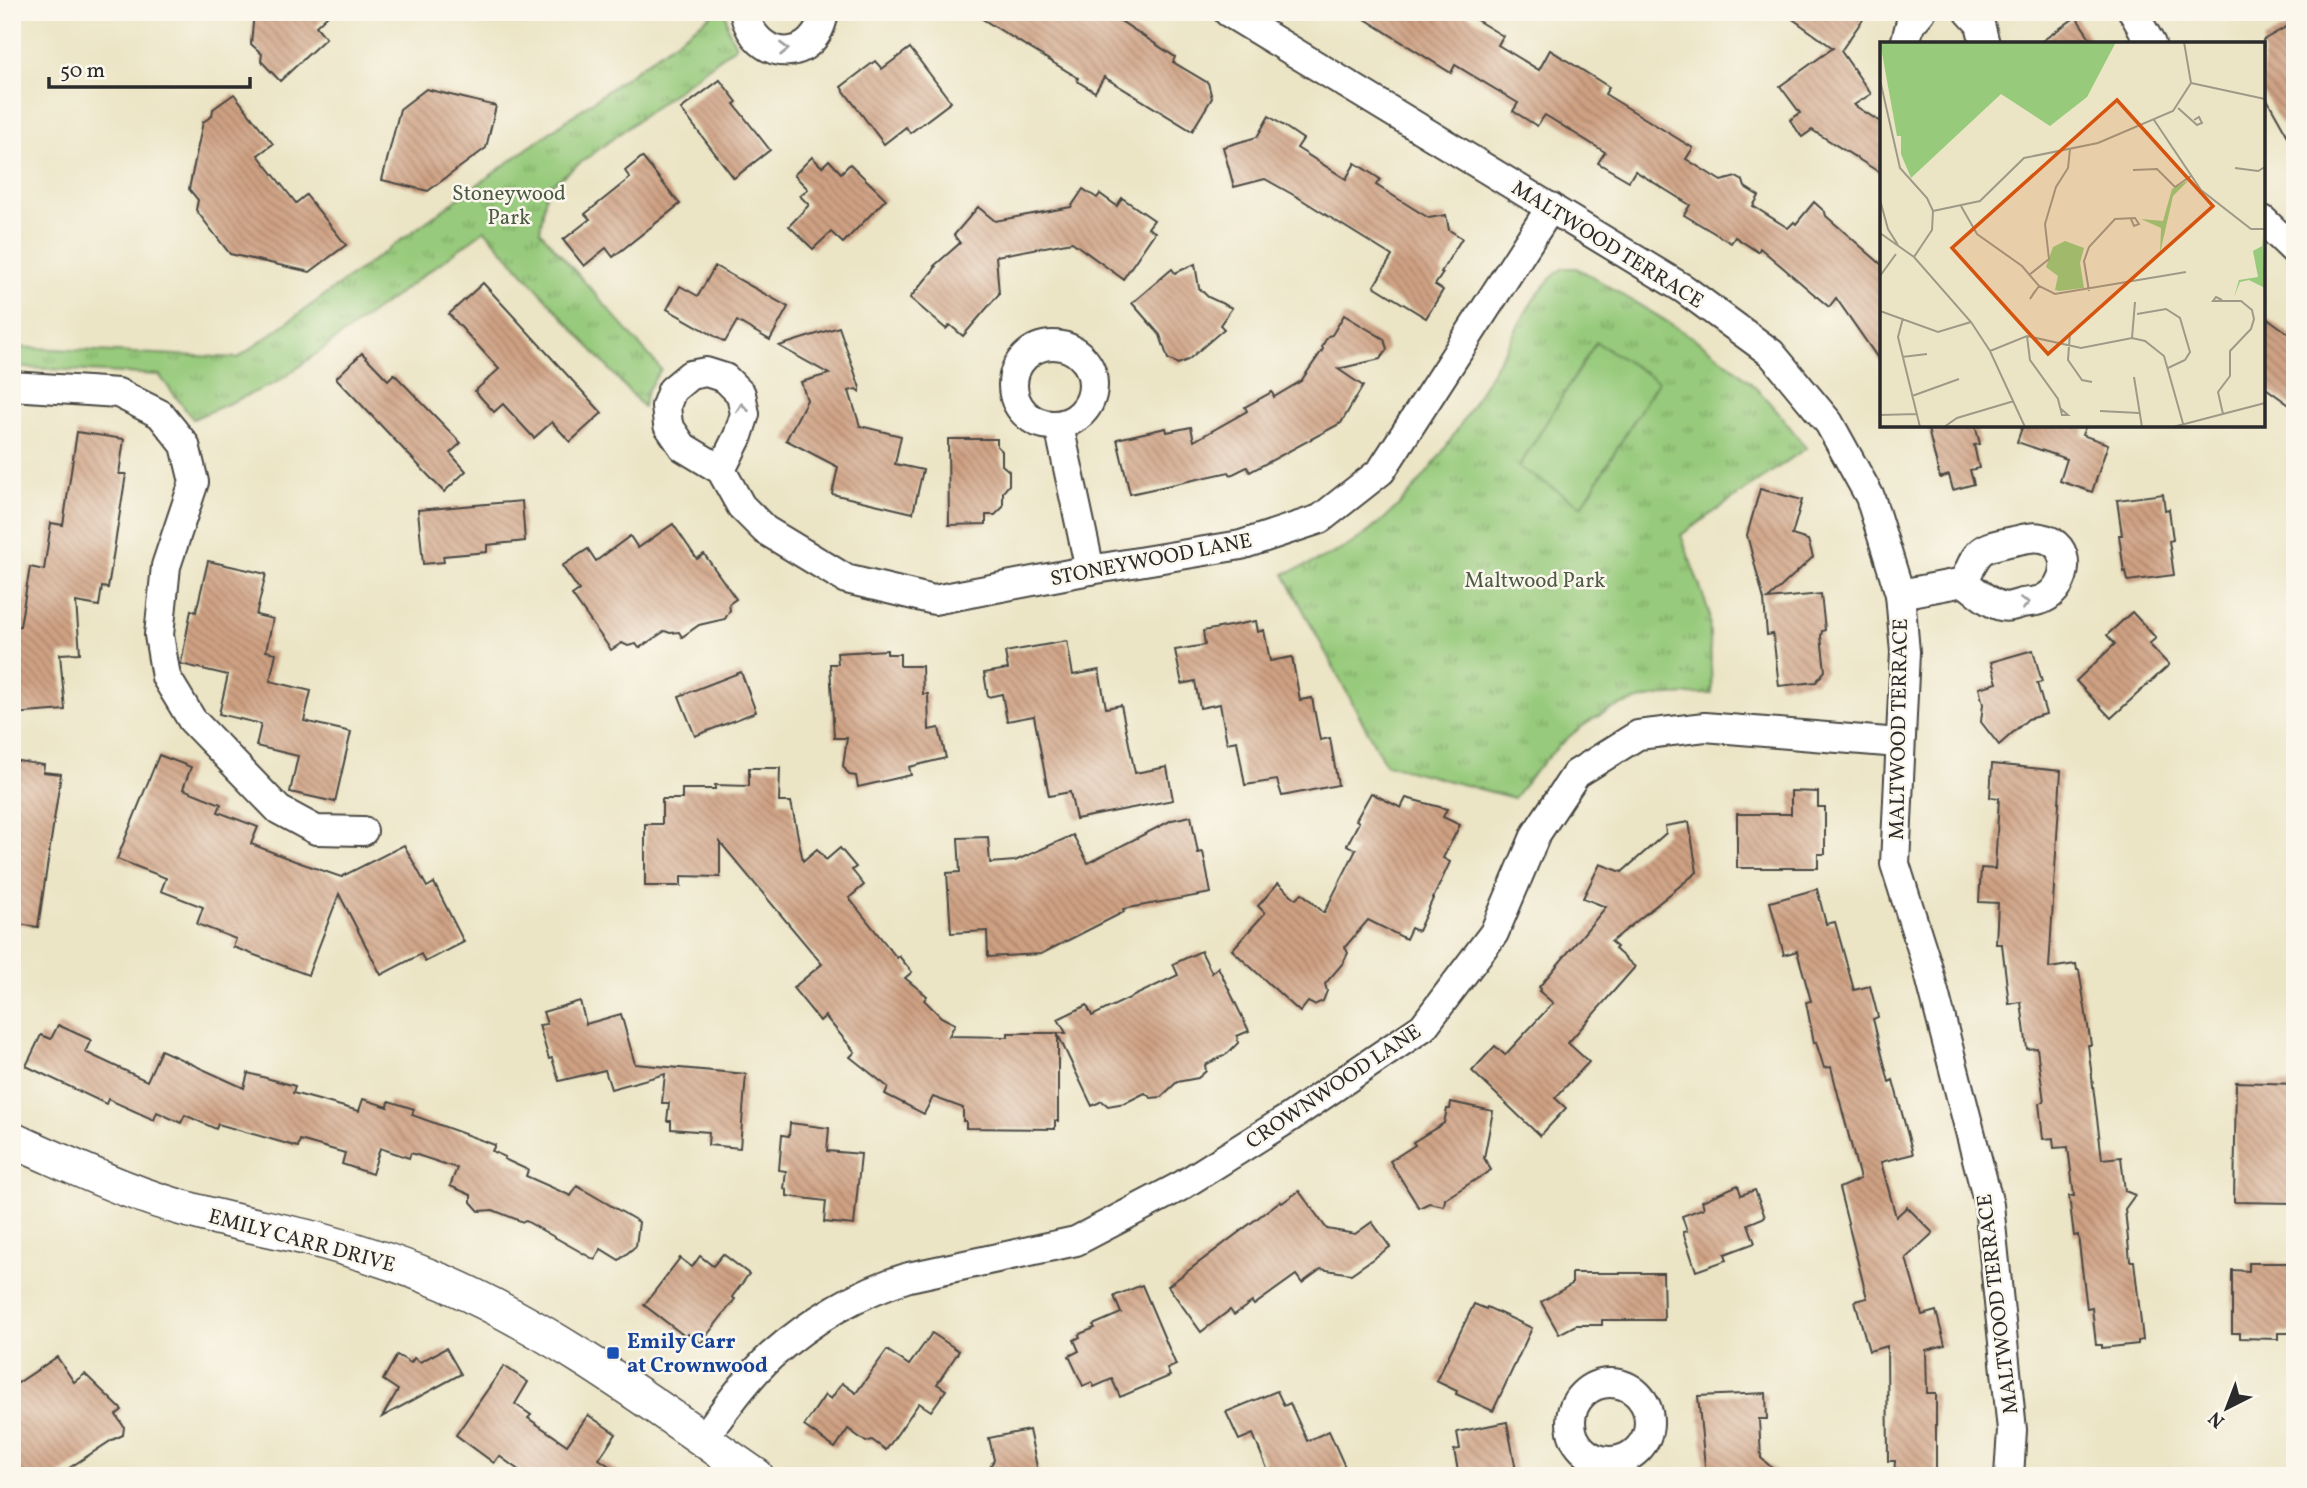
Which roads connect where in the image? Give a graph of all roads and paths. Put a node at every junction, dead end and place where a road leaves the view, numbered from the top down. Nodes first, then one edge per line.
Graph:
1 (744, 12) edge
2 (824, 12) edge
3 (1227, 12) edge
4 (1921, 12) edge
5 (2133, 12) edge
6 (1906, 42) edge
7 (2150, 42) edge
8 (1550, 207) junction
9 (2265, 222) edge
10 (2295, 251) edge
11 (12, 386) edge
12 (1059, 426) dead end
13 (721, 470) dead end
14 (1090, 570) junction
15 (1964, 582) dead end
16 (1900, 594) junction
17 (1899, 743) junction
18 (363, 831) dead end
19 (12, 1140) edge
20 (703, 1439) junction
21 (757, 1476) edge
22 (2009, 1476) edge

1 -> 2 street
3 - 8 street, MALTWOOD TERRACE
4 - 6 street
5 - 7 street
8 - 14 street, STONEYWOOD LANE
8 - 16 street, MALTWOOD TERRACE
9 - 10 street
11 - 18 street
12 - 14 street
13 - 14 street, STONEYWOOD LANE
15 - 16 street
16 - 17 street, MALTWOOD TERRACE
17 - 20 street, CROWNWOOD LANE
17 - 22 street, MALTWOOD TERRACE
19 - 20 street, EMILY CARR DRIVE
20 - 21 street, EMILY CARR DRIVE

